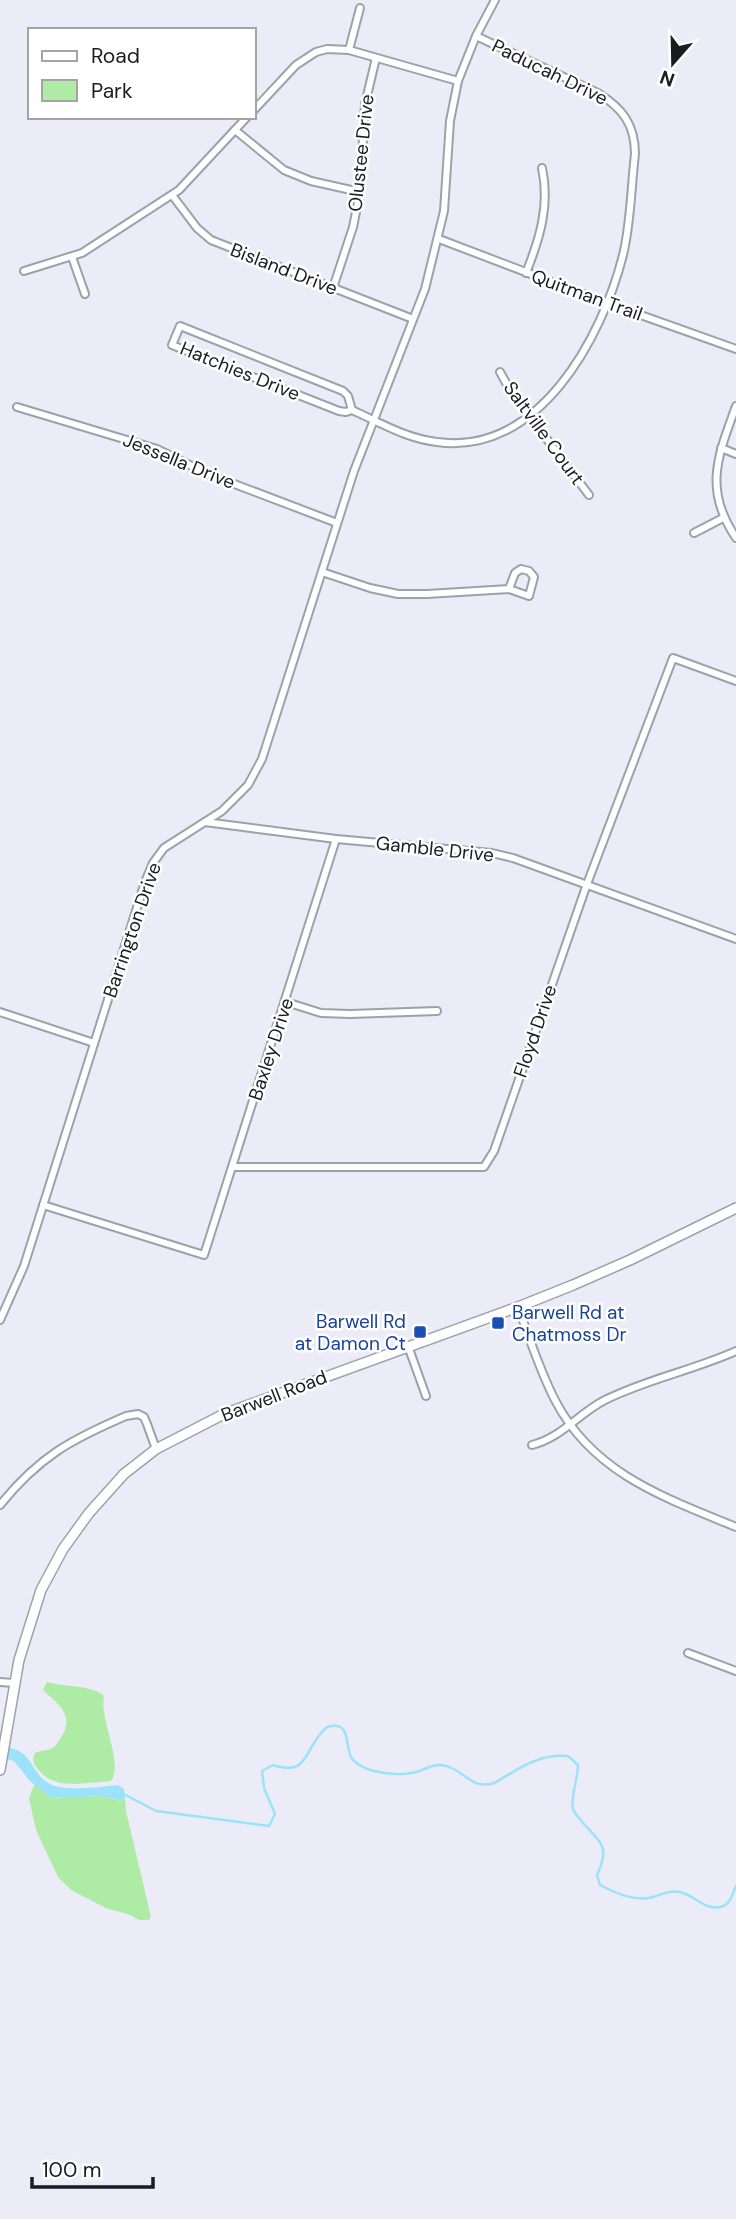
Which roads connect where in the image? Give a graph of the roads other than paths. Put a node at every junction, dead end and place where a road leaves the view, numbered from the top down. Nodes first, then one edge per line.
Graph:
1 (495, 0) edge
2 (360, 8) dead end
3 (476, 36) junction
4 (349, 50) junction
5 (376, 58) junction
6 (458, 81) junction
7 (256, 108) edge
8 (245, 119) edge
9 (234, 130) junction
10 (542, 168) dead end
11 (360, 192) junction
12 (172, 195) junction
13 (439, 239) junction
14 (72, 257) junction
15 (24, 271) dead end
16 (526, 273) junction
17 (332, 288) junction
18 (85, 294) dead end
19 (607, 303) junction
20 (414, 319) junction
21 (736, 349) edge
22 (500, 372) dead end
23 (736, 406) edge
24 (17, 407) dead end
25 (352, 410) junction
26 (529, 416) junction
27 (373, 421) junction
28 (721, 448) junction
29 (736, 454) edge
30 (589, 495) dead end
31 (723, 519) junction
32 (337, 523) junction
33 (694, 533) dead end
34 (736, 537) edge
35 (322, 572) junction
36 (509, 589) junction
37 (736, 681) edge
38 (205, 822) junction
39 (336, 839) junction
40 (587, 884) junction
41 (736, 939) edge
42 (286, 1002) junction
43 (437, 1011) dead end
44 (0, 1012) edge
45 (94, 1043) junction
46 (233, 1167) junction
47 (43, 1205) junction
48 (736, 1208) edge
49 (517, 1307) junction
50 (0, 1320) edge
51 (408, 1346) junction
52 (735, 1351) edge
53 (736, 1361) edge
54 (426, 1396) dead end
55 (570, 1424) junction
56 (533, 1445) dead end
57 (156, 1449) junction
58 (0, 1505) edge
59 (736, 1527) edge
60 (688, 1653) dead end
61 (736, 1671) edge
62 (0, 1682) edge
63 (14, 1683) junction
64 (0, 1770) edge

1 - 3 street, Barrington Drive
2 - 4 street
3 - 6 street, Barrington Drive
3 - 19 street, Paducah Drive
4 - 5 street
4 - 7 street
5 - 6 street
5 - 11 street, Olustee Drive
6 - 13 street, Barrington Drive
8 - 9 street
9 - 11 street
9 - 12 street
10 - 16 street
11 - 17 street, Olustee Drive
12 - 14 street
12 - 17 street, Bisland Drive
13 - 16 street, Quitman Trail
13 - 20 street, Barrington Drive
14 - 15 street
14 - 18 street
16 - 19 street, Quitman Trail
17 - 20 street, Bisland Drive
19 - 21 street, Quitman Trail
19 - 26 street, Paducah Drive
20 - 27 street, Barrington Drive
22 - 26 street, Saltville Court
23 - 28 street
24 - 32 street, Jessella Drive
25 - 25 street, Hatchies Drive
25 - 27 street, Hatchies Drive
26 - 27 street, Paducah Drive
26 - 30 street, Saltville Court
27 - 32 street, Barrington Drive
28 - 29 street
28 - 31 street
31 - 33 street
31 - 34 street
32 - 35 street, Barrington Drive
35 - 36 street
35 - 38 street, Barrington Drive
36 - 36 street
37 - 40 street, Floyd Drive
38 - 39 street, Gamble Drive
38 - 45 street, Barrington Drive
39 - 40 street, Gamble Drive
39 - 42 street, Baxley Drive
40 - 41 street, Gamble Drive
40 - 46 street, Floyd Drive
42 - 43 street
42 - 46 street, Baxley Drive
44 - 45 street
45 - 47 street, Barrington Drive
46 - 47 street, Baxley Drive
47 - 50 street, Barrington Drive
48 - 49 street, Barwell Road
49 - 51 street, Barwell Road
49 - 55 street
51 - 54 street
51 - 57 street, Barwell Road
52 - 53 street
52 - 55 street
55 - 56 street
55 - 59 street
57 - 58 street
57 - 63 street, Barwell Road
60 - 61 street
62 - 63 street
63 - 64 street, Barwell Road

